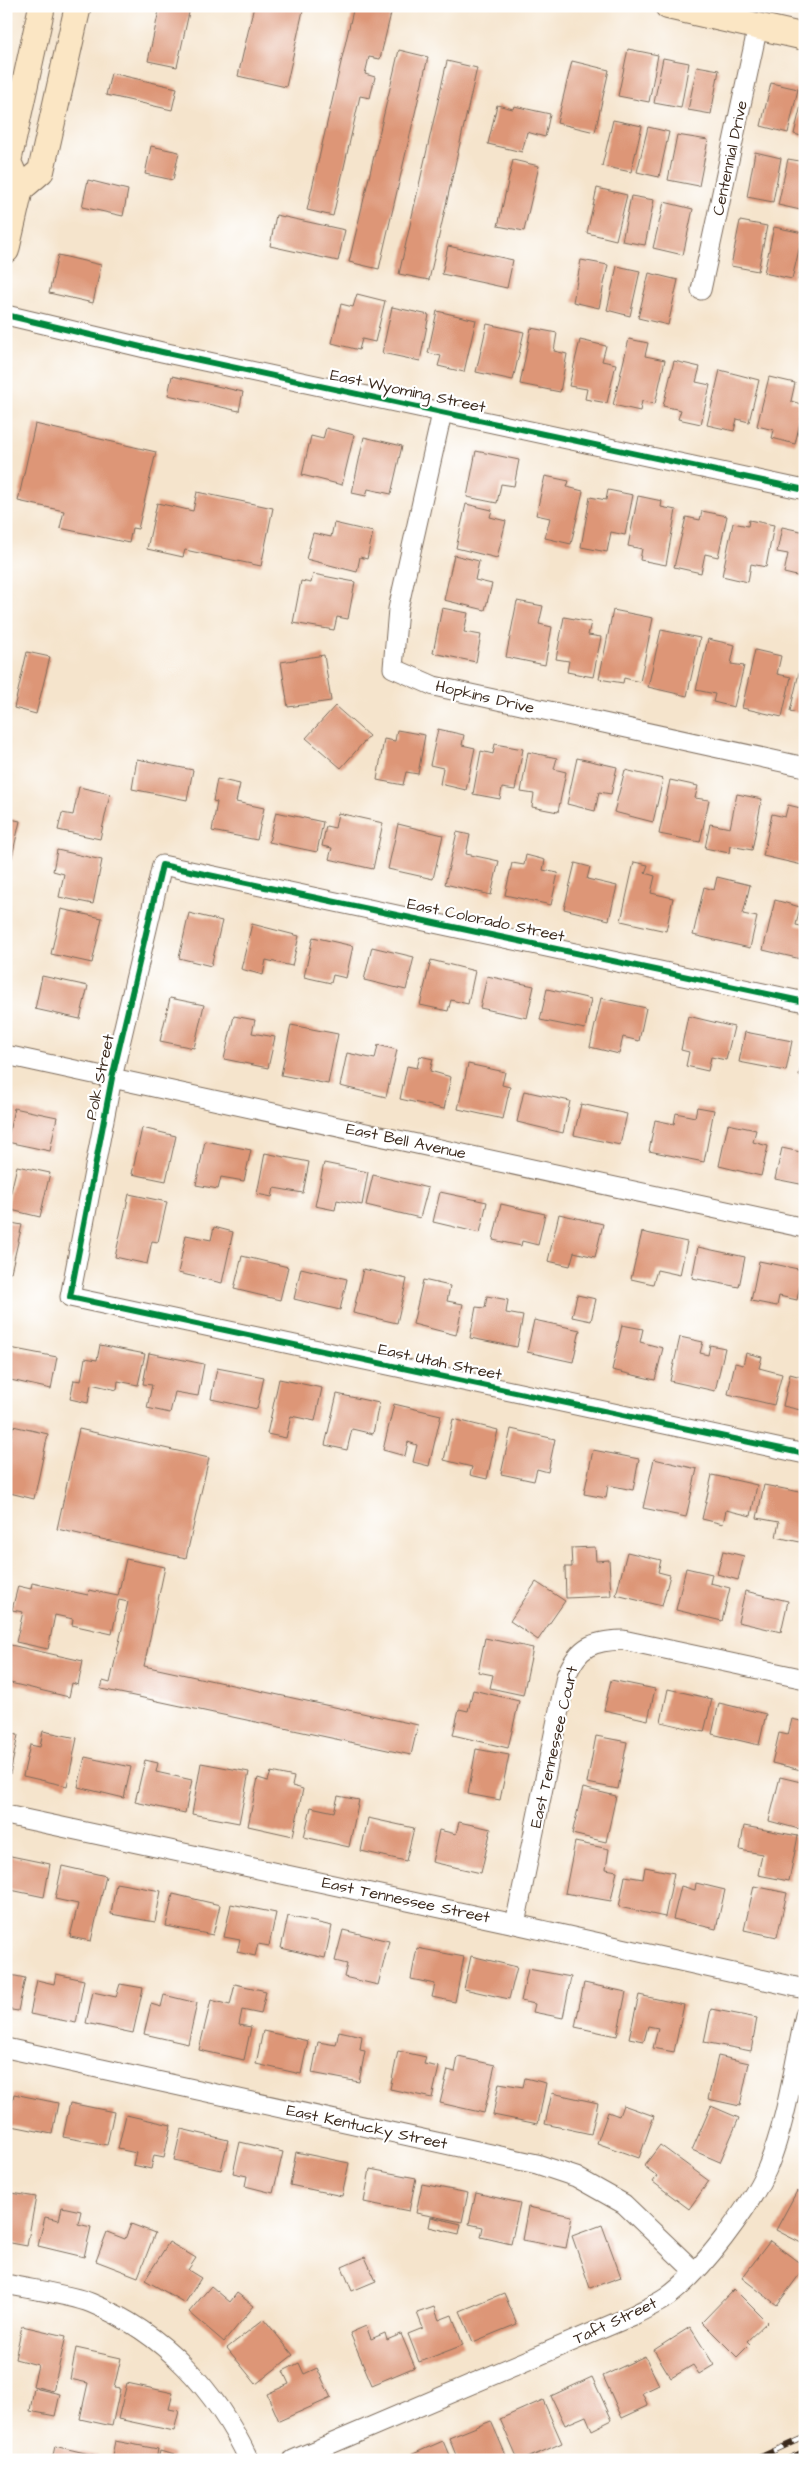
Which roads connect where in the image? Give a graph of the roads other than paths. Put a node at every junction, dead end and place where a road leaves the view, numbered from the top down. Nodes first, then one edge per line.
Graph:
1 (42, 6) edge
2 (78, 6) edge
3 (668, 6) edge
4 (714, 11) edge
5 (758, 26) junction
6 (805, 36) edge
7 (20, 189) junction
8 (6, 250) edge
9 (701, 290) dead end
10 (6, 315) edge
11 (442, 413) junction
12 (805, 490) edge
13 (805, 767) edge
14 (162, 865) joint
15 (805, 1002) edge
16 (6, 1055) edge
17 (112, 1078) junction
18 (805, 1228) edge
19 (70, 1297) joint
20 (805, 1454) edge
21 (805, 1679) edge
22 (6, 1815) edge
23 (515, 1924) junction
24 (805, 1989) edge
25 (805, 2015) edge
26 (6, 2048) edge
27 (695, 2272) junction
28 (6, 2284) edge
29 (249, 2460) edge
30 (293, 2460) edge

1 - 7 main road
2 - 7 main road
3 - 4 main road
4 - 5 main road
5 - 6 main road
5 - 9 street, Centennial Drive
7 - 8 main road
10 - 11 street, East Wyoming Street
11 - 12 street, East Wyoming Street
11 - 13 street, Hopkins Drive
14 - 15 street, East Colorado Street
14 - 17 street, Polk Street
16 - 17 street, East Bell Avenue
17 - 18 street, East Bell Avenue
17 - 19 street, Polk Street
19 - 20 street, East Utah Street
21 - 23 street, East Tennessee Court
22 - 23 street, East Tennessee Street
23 - 24 street, East Tennessee Street
25 - 27 street, Taft Street
26 - 27 street, East Kentucky Street
27 - 30 street, Taft Street
28 - 29 street

